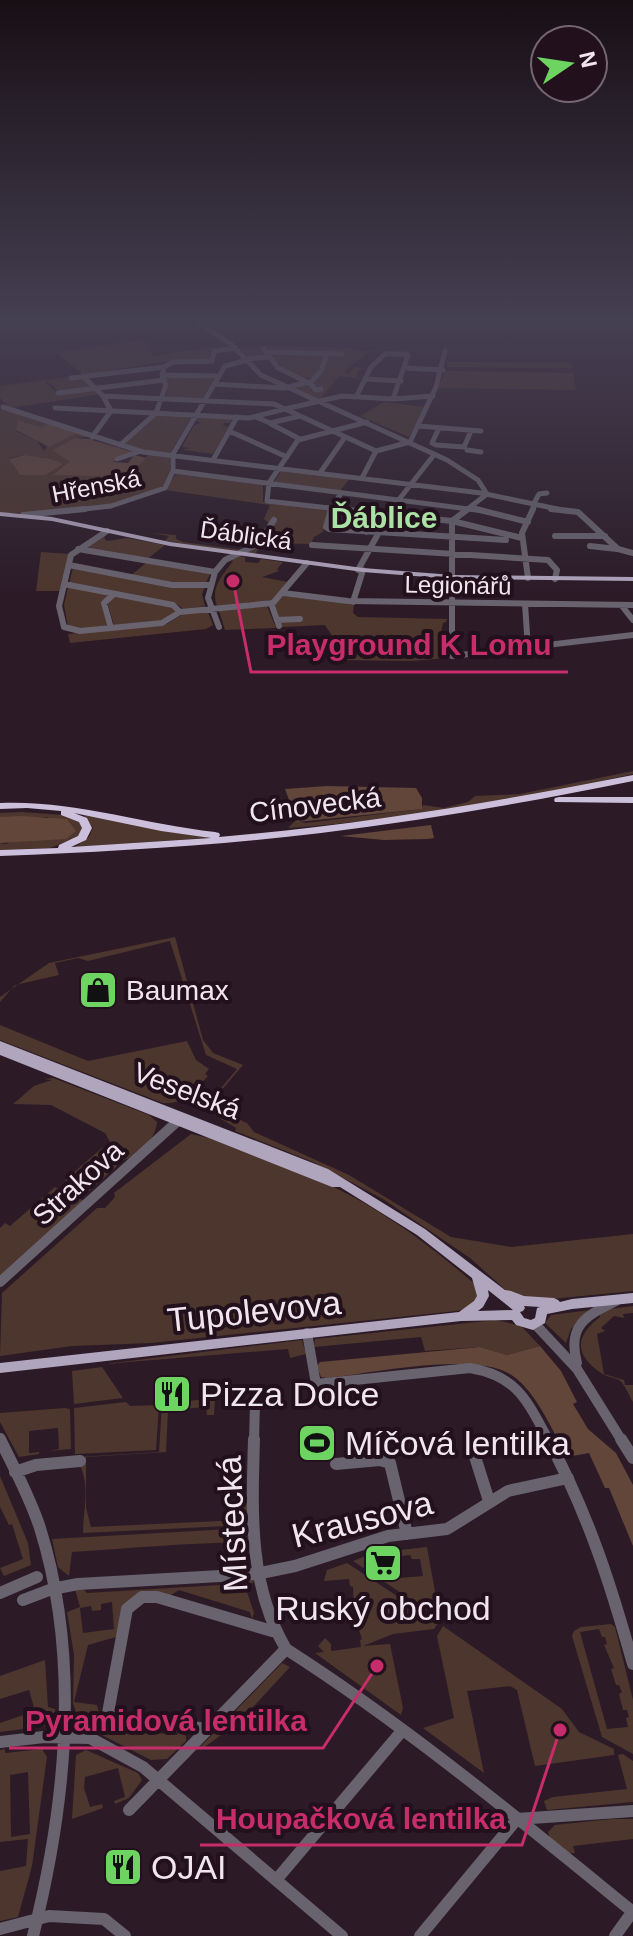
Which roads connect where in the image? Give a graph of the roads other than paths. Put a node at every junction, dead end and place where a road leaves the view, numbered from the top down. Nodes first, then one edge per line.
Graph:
1 (25, 413) edge
2 (50, 413) edge
3 (109, 413) edge
4 (156, 413) edge
5 (163, 413) edge
6 (269, 413) edge
7 (294, 413) edge
8 (348, 413) edge
9 (424, 413) edge
10 (196, 415) junction
11 (300, 416) junction
12 (237, 417) junction
13 (256, 417) junction
14 (45, 419) junction
15 (367, 422) junction
16 (270, 423) junction
17 (418, 426) junction
18 (439, 428) junction
19 (229, 431) junction
20 (332, 431) junction
21 (471, 431) junction
22 (481, 431) dead end
23 (92, 437) junction
24 (345, 437) junction
25 (300, 439) junction
26 (410, 442) junction
27 (120, 445) junction
28 (465, 449) junction
29 (376, 451) junction
30 (143, 452) junction
31 (481, 452) dead end
32 (173, 456) junction
33 (433, 456) dead end
34 (287, 457) junction
35 (117, 459) dead end
36 (213, 460) junction
37 (279, 468) junction
38 (173, 471) junction
39 (320, 473) junction
40 (362, 478) junction
41 (269, 484) junction
42 (409, 484) junction
43 (341, 493) junction
44 (547, 493) dead end
45 (487, 494) junction
46 (398, 500) junction
47 (535, 506) junction
48 (470, 507) junction
49 (331, 508) junction
50 (377, 513) junction
51 (0, 514) edge
52 (387, 514) junction
53 (23, 515) junction
54 (530, 519) junction
55 (274, 520) dead end
56 (452, 521) junction
57 (107, 531) junction
58 (366, 532) junction
59 (378, 534) junction
60 (555, 536) dead end
61 (605, 536) junction
62 (452, 539) junction
63 (523, 539) junction
64 (312, 545) dead end
65 (590, 546) dead end
66 (78, 549) junction
67 (618, 549) junction
68 (369, 551) junction
69 (237, 553) junction
70 (633, 553) edge
71 (453, 556) junction
72 (526, 558) junction
73 (307, 563) junction
74 (69, 565) junction
75 (361, 570) junction
76 (215, 572) junction
77 (453, 577) junction
78 (528, 578) junction
79 (555, 579) junction
80 (633, 579) edge
81 (64, 584) junction
82 (211, 585) junction
83 (283, 593) junction
84 (114, 594) junction
85 (353, 602) junction
86 (272, 603) junction
87 (452, 603) junction
88 (525, 604) junction
89 (633, 605) edge
90 (622, 606) junction
91 (212, 609) junction
92 (180, 612) junction
93 (300, 619) dead end
94 (633, 620) edge
95 (219, 627) dead end
96 (111, 628) junction
97 (633, 635) edge
98 (528, 648) junction
99 (633, 778) edge
100 (633, 785) edge
101 (559, 800) junction
102 (633, 800) edge
103 (0, 808) edge
104 (266, 836) junction
105 (20, 853) junction
106 (0, 858) edge
107 (0, 1044) edge
108 (0, 1051) edge
109 (40, 1063) junction
110 (181, 1118) junction
111 (476, 1272) junction
112 (0, 1282) edge
113 (495, 1288) junction
114 (627, 1299) edge
115 (572, 1304) junction
116 (517, 1311) junction
117 (461, 1316) junction
118 (538, 1318) junction
119 (307, 1333) junction
120 (0, 1368) edge
121 (581, 1375) junction
122 (255, 1404) dead end
123 (0, 1438) edge
124 (471, 1444) dead end
125 (633, 1458) edge
126 (80, 1461) dead end
127 (336, 1464) dead end
128 (15, 1472) junction
129 (568, 1478) junction
130 (489, 1501) junction
131 (407, 1534) junction
132 (256, 1574) junction
133 (37, 1577) dead end
134 (52, 1589) junction
135 (0, 1593) edge
136 (23, 1600) dead end
137 (272, 1631) junction
138 (286, 1649) junction
139 (633, 1664) edge
140 (208, 1729) junction
141 (401, 1732) junction
142 (65, 1737) junction
143 (0, 1742) edge
144 (159, 1778) junction
145 (129, 1810) dead end
146 (633, 1811) edge
147 (517, 1819) junction
148 (277, 1879) junction
149 (633, 1911) edge
150 (44, 1918) junction
151 (0, 1929) edge
152 (33, 1936) edge
153 (125, 1936) edge
154 (342, 1936) edge
155 (420, 1936) edge
156 (615, 1936) edge

1 - 14 street
2 - 14 street
3 - 23 street
4 - 27 street
5 - 10 street
6 - 13 street
7 - 11 street
8 - 15 street
9 - 17 street
10 - 12 street
10 - 32 street, Hřenská
11 - 16 street
11 - 20 street
12 - 13 street
12 - 19 street
13 - 16 street
14 - 23 street
15 - 20 street
15 - 26 street
16 - 25 street
17 - 18 street
17 - 26 street
18 - 21 street
18 - 28 street
19 - 34 street
19 - 36 street
20 - 24 street
20 - 25 street
21 - 22 street
21 - 28 street
23 - 27 street
24 - 29 street
24 - 39 street
25 - 34 street
26 - 29 street
26 - 45 street
27 - 30 street
28 - 31 street
29 - 40 street
30 - 32 street
30 - 35 street
32 - 36 street
32 - 38 street, Hřenská
33 - 42 street
34 - 37 street
36 - 37 street
37 - 39 street
37 - 41 street
38 - 41 street
38 - 53 street, Hřenská
39 - 40 street
40 - 42 street
41 - 43 street
41 - 49 street
42 - 45 street
42 - 46 street
43 - 46 street
43 - 49 street
44 - 47 street
45 - 47 street
45 - 48 street
46 - 48 street
46 - 52 street
47 - 54 street
47 - 61 street
48 - 54 street
48 - 56 street
49 - 50 street
49 - 58 street
50 - 52 street
50 - 58 street
51 - 53 main road, Ďáblická
52 - 56 street
53 - 57 main road, Ďáblická
54 - 63 street
55 - 69 street
56 - 62 street
56 - 63 street
57 - 66 street
57 - 69 main road, Ďáblická
58 - 59 street
59 - 62 street
59 - 68 street
60 - 61 street
61 - 67 street
62 - 63 street
62 - 71 street
63 - 72 street
64 - 68 street
65 - 67 street
66 - 74 street
66 - 76 street
67 - 70 street
68 - 71 street
68 - 75 street
69 - 73 main road, Ďáblická
69 - 76 street
71 - 72 street
71 - 77 street
72 - 78 street
72 - 79 street
73 - 75 main road, Ďáblická
73 - 83 street
74 - 81 street
74 - 82 street
75 - 77 main road, Ďáblická
75 - 85 street
76 - 82 street
77 - 78 main road, Ďáblická
77 - 87 street
78 - 79 main road, Ďáblická
79 - 80 main road, Ďáblická
81 - 84 street
81 - 96 street
82 - 91 street
83 - 85 street, Legionářů
83 - 86 street
84 - 92 street
84 - 96 street
85 - 87 street, Legionářů
86 - 91 street
86 - 93 street
87 - 88 street, Legionářů
87 - 98 street
88 - 90 street, Legionářů
88 - 98 street
89 - 90 street, Legionářů
90 - 94 street
91 - 92 street
91 - 95 street
92 - 96 street
97 - 98 street
99 - 104 highway, Cínovecká
100 - 101 highway, Cínovecká
101 - 102 highway
101 - 106 highway, Cínovecká
103 - 104 highway
103 - 105 highway
104 - 105 highway, Cínovecká
105 - 106 highway, Cínovecká
107 - 109 main road, Veselská
108 - 109 main road, Veselská
109 - 110 main road, Veselská
110 - 111 main road, Veselská
110 - 112 street, Strakova
111 - 113 main road, Veselská
111 - 117 main road
113 - 115 main road
113 - 116 main road, Veselská
114 - 115 main road
114 - 121 street
115 - 118 main road
116 - 117 main road, Tupolevova
116 - 118 main road
117 - 119 main road, Tupolevova
118 - 121 street
119 - 120 main road, Tupolevova
119 - 129 street
121 - 125 street
122 - 132 street, Místecká
123 - 128 street
124 - 130 street
126 - 128 street
127 - 131 street
128 - 134 street
129 - 130 street, Krausova
129 - 139 street
130 - 131 street, Krausova
131 - 132 street, Krausova
132 - 134 street, Krausova
132 - 137 street, Místecká
133 - 135 street
134 - 136 street, Krausova
134 - 142 street
137 - 138 street, Místecká
137 - 140 street
138 - 140 street
138 - 141 street, Místecká
140 - 144 street
141 - 147 street, Místecká
141 - 148 street
142 - 143 street
142 - 144 street
142 - 150 street
144 - 145 street
144 - 148 street
146 - 147 street
147 - 149 street, Místecká
147 - 155 street
148 - 154 street
149 - 156 street
150 - 151 street
150 - 152 street
150 - 153 street

